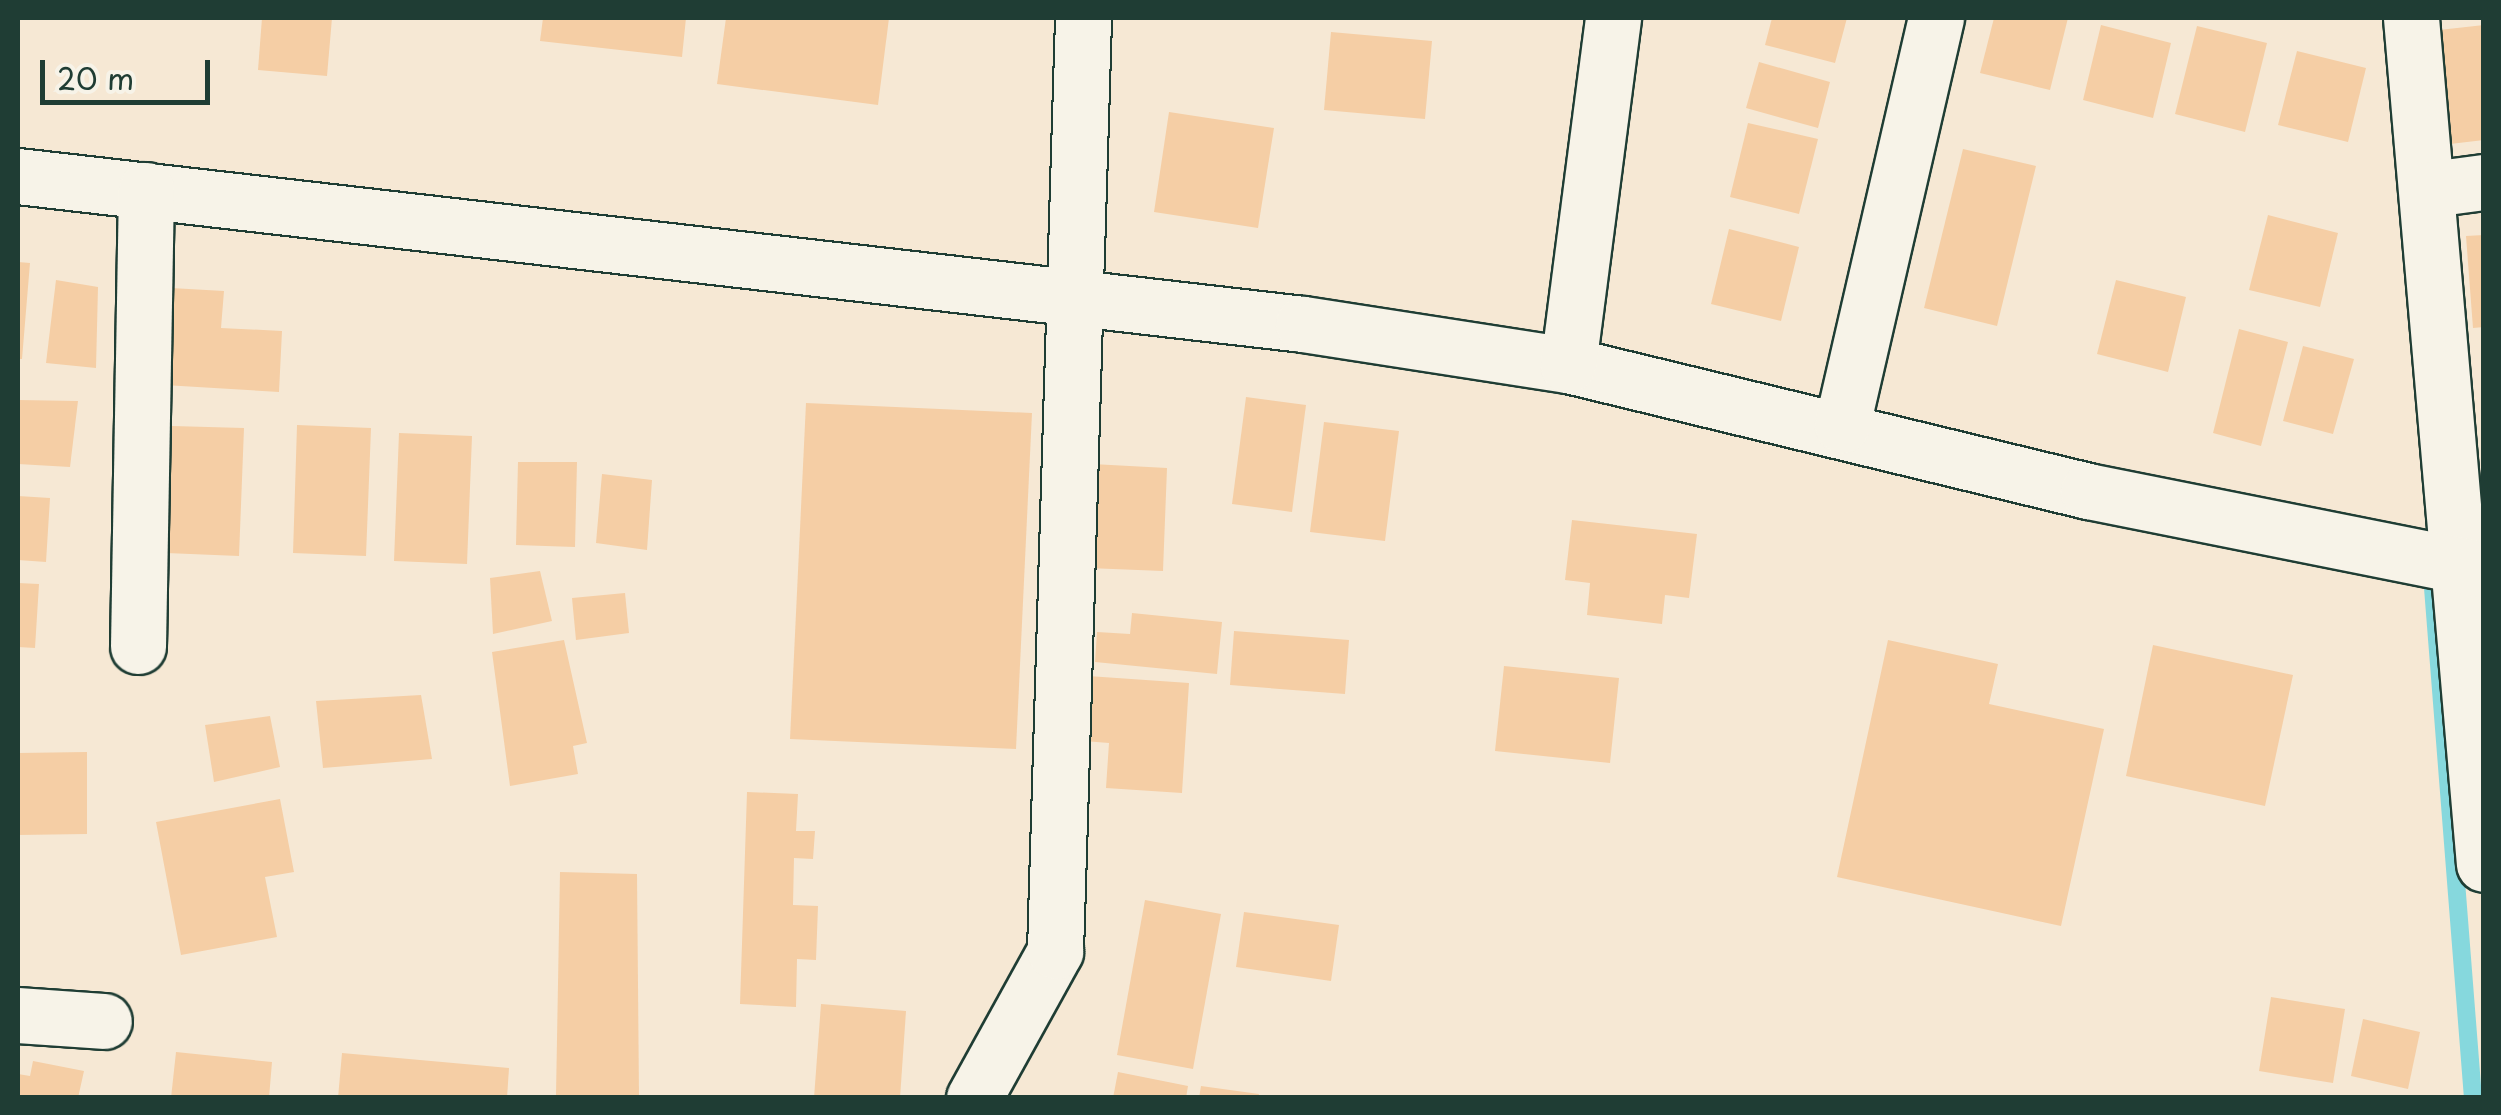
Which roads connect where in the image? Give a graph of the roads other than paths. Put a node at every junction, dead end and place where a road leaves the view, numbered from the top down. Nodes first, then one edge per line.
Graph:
1 (1083, 18) edge
2 (1613, 18) edge
3 (1936, 18) edge
4 (2414, 18) edge
5 (18, 176) edge
6 (2457, 186) edge
7 (146, 190) junction
8 (1075, 298) junction
9 (1568, 366) junction
10 (1842, 425) junction
11 (2474, 568) edge
12 (138, 646) dead end
13 (2484, 864) edge
14 (18, 1014) edge
15 (104, 1021) dead end
16 (974, 1098) edge

1 - 8 street
2 - 9 street
3 - 10 street
4 - 6 street
5 - 7 street
6 - 11 street
7 - 8 street
7 - 12 street
8 - 9 street
8 - 16 street
9 - 10 street
10 - 11 street
11 - 13 street
14 - 15 street

